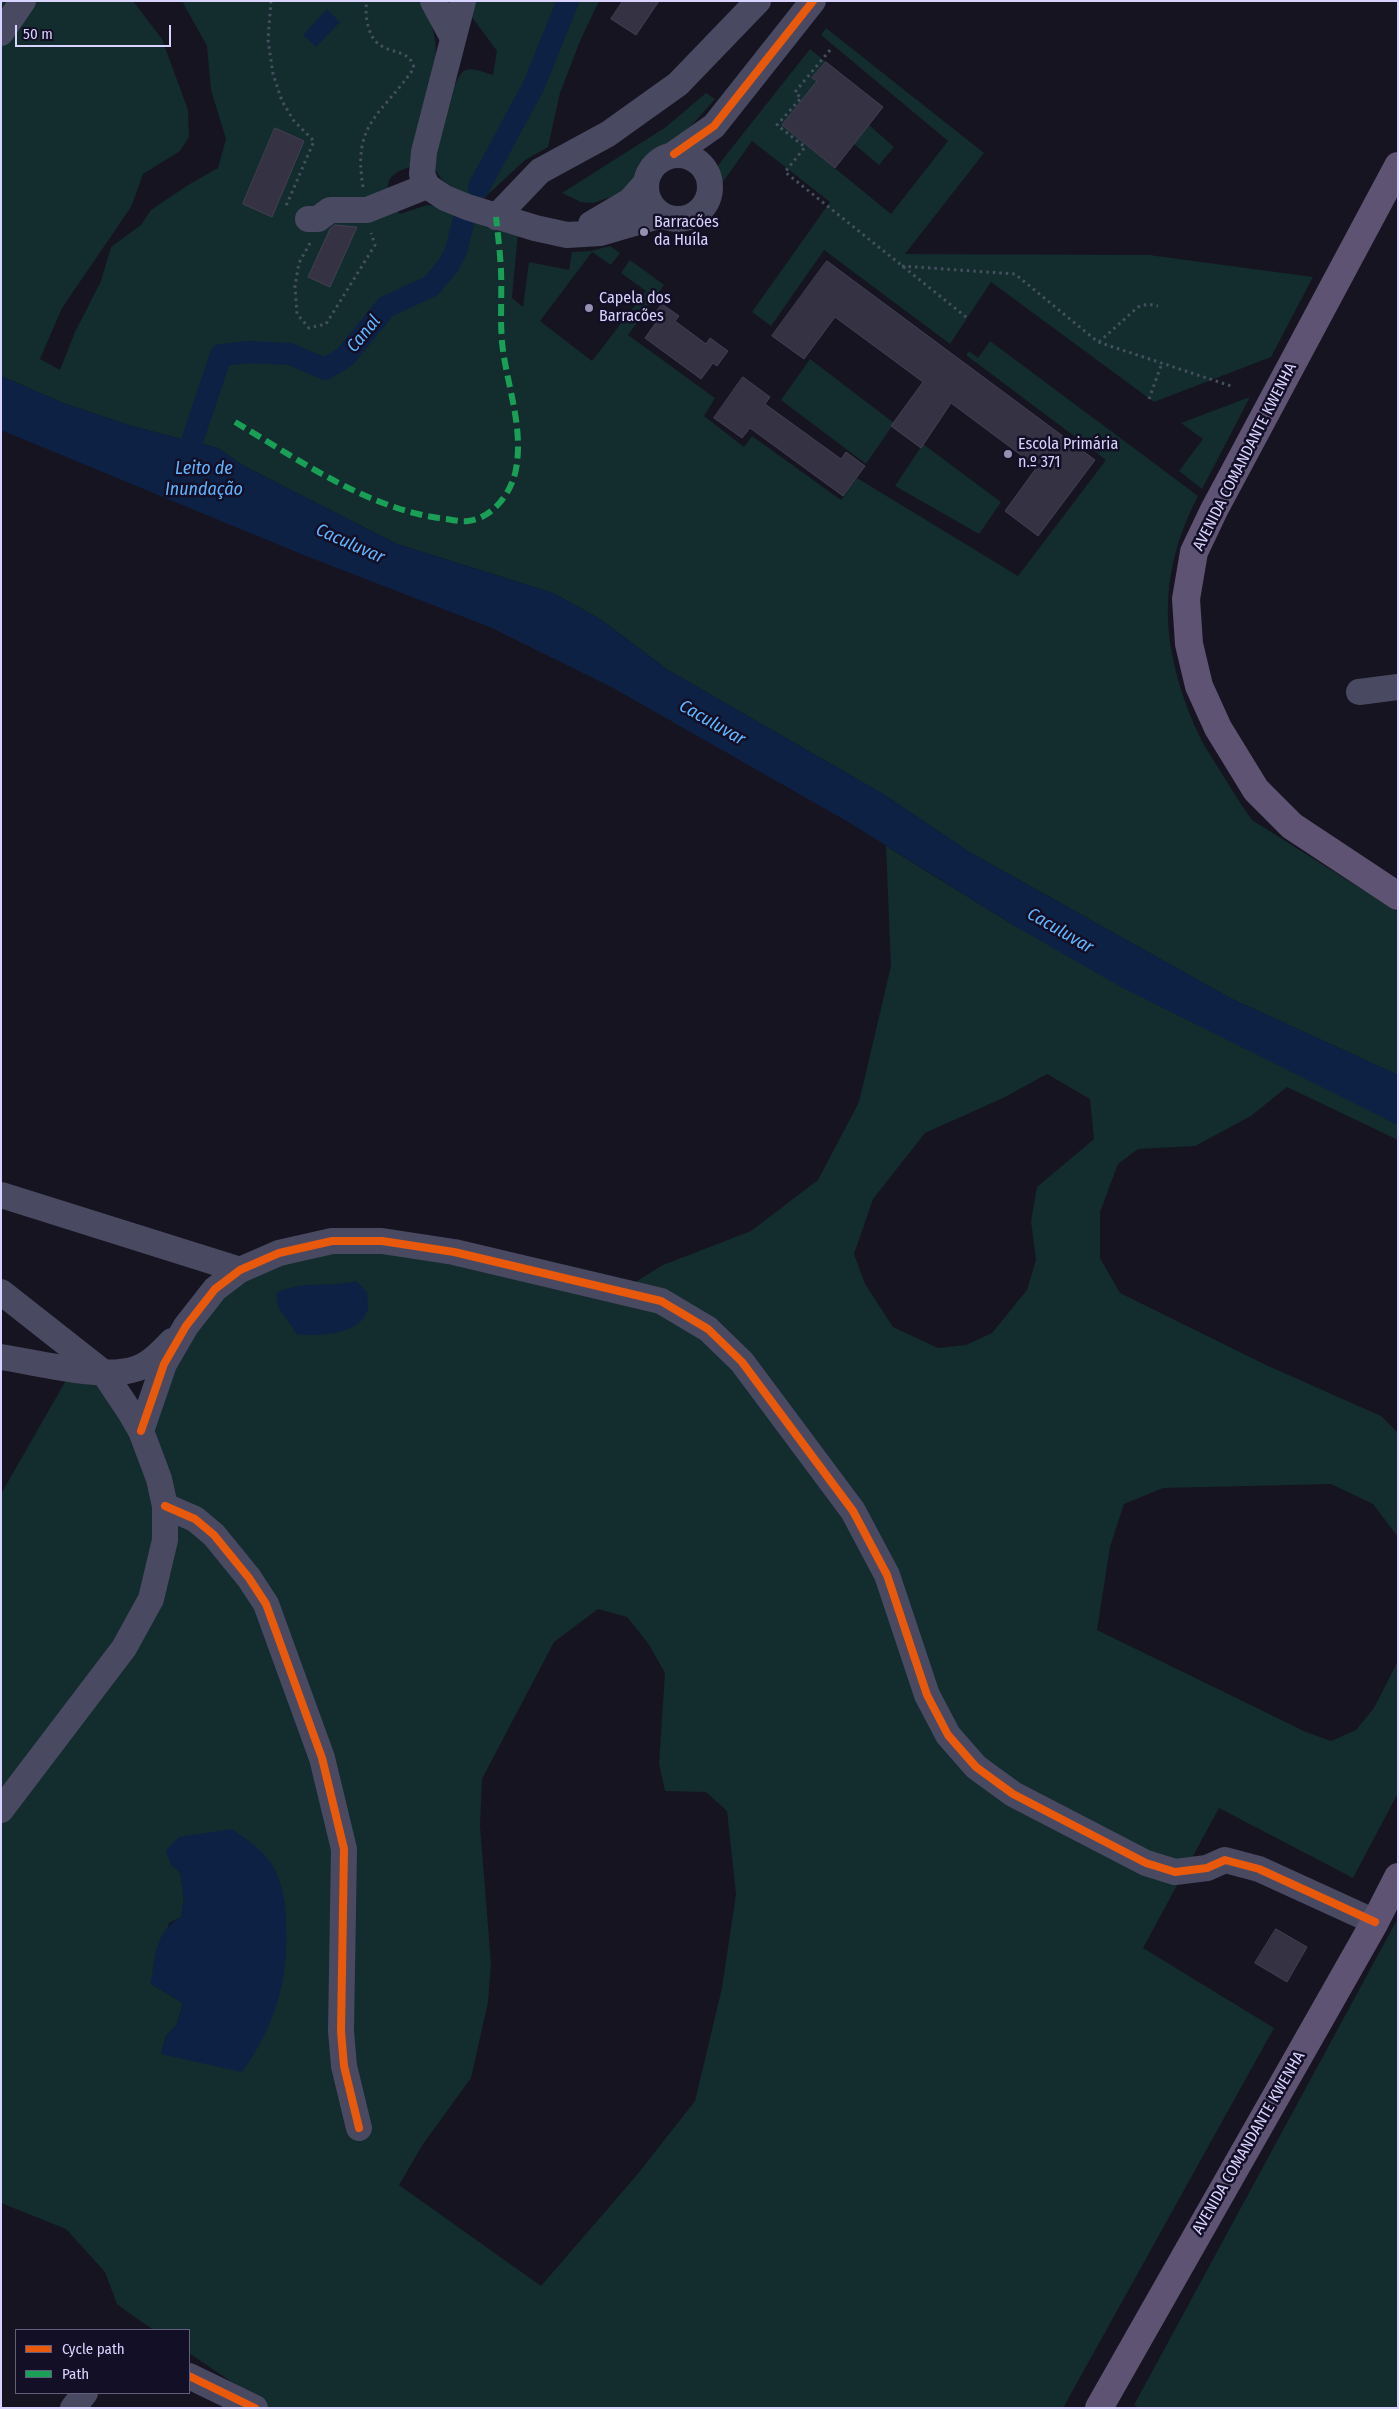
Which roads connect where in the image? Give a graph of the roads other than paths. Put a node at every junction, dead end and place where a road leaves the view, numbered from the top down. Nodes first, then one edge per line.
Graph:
1 (23, 1) edge
2 (432, 1) edge
3 (463, 1) edge
4 (758, 1) edge
5 (813, 1) edge
6 (1, 33) edge
7 (453, 38) junction
8 (714, 126) junction
9 (674, 154) junction
10 (1398, 166) edge
11 (708, 176) junction
12 (646, 183) junction
13 (426, 186) junction
14 (662, 215) junction
15 (496, 217) junction
16 (308, 219) road end
17 (567, 235) junction
18 (1398, 687) edge
19 (1359, 692) dead end
20 (1398, 896) edge
21 (1, 1195) edge
22 (240, 1270) junction
23 (1, 1292) edge
24 (186, 1326) junction
25 (1, 1357) edge
26 (104, 1373) junction
27 (141, 1431) junction
28 (165, 1506) junction
29 (1, 1810) edge
30 (1398, 1877) edge
31 (1375, 1922) junction
32 (359, 2128) dead end
33 (190, 2376) edge
34 (84, 2394) edge
35 (73, 2408) edge
36 (255, 2408) edge
37 (1099, 2408) edge

1 - 6 street
2 - 7 street
3 - 7 street
4 - 15 street
5 - 8 street
7 - 13 street
8 - 9 street
8 - 11 street
9 - 11 street
9 - 12 street
10 - 20 main road, AVENIDA COMANDANTE KWENHA
11 - 14 street
12 - 14 street
12 - 17 street
13 - 15 street
13 - 16 street
14 - 17 street
15 - 17 street
18 - 19 street
21 - 22 street
22 - 24 street
22 - 31 street
23 - 26 street
24 - 26 street
24 - 27 street
25 - 26 street
26 - 27 street
27 - 28 street
28 - 29 street
28 - 32 street
30 - 31 main road, AVENIDA COMANDANTE KWENHA
31 - 37 main road, AVENIDA COMANDANTE KWENHA
33 - 36 street
34 - 35 street

